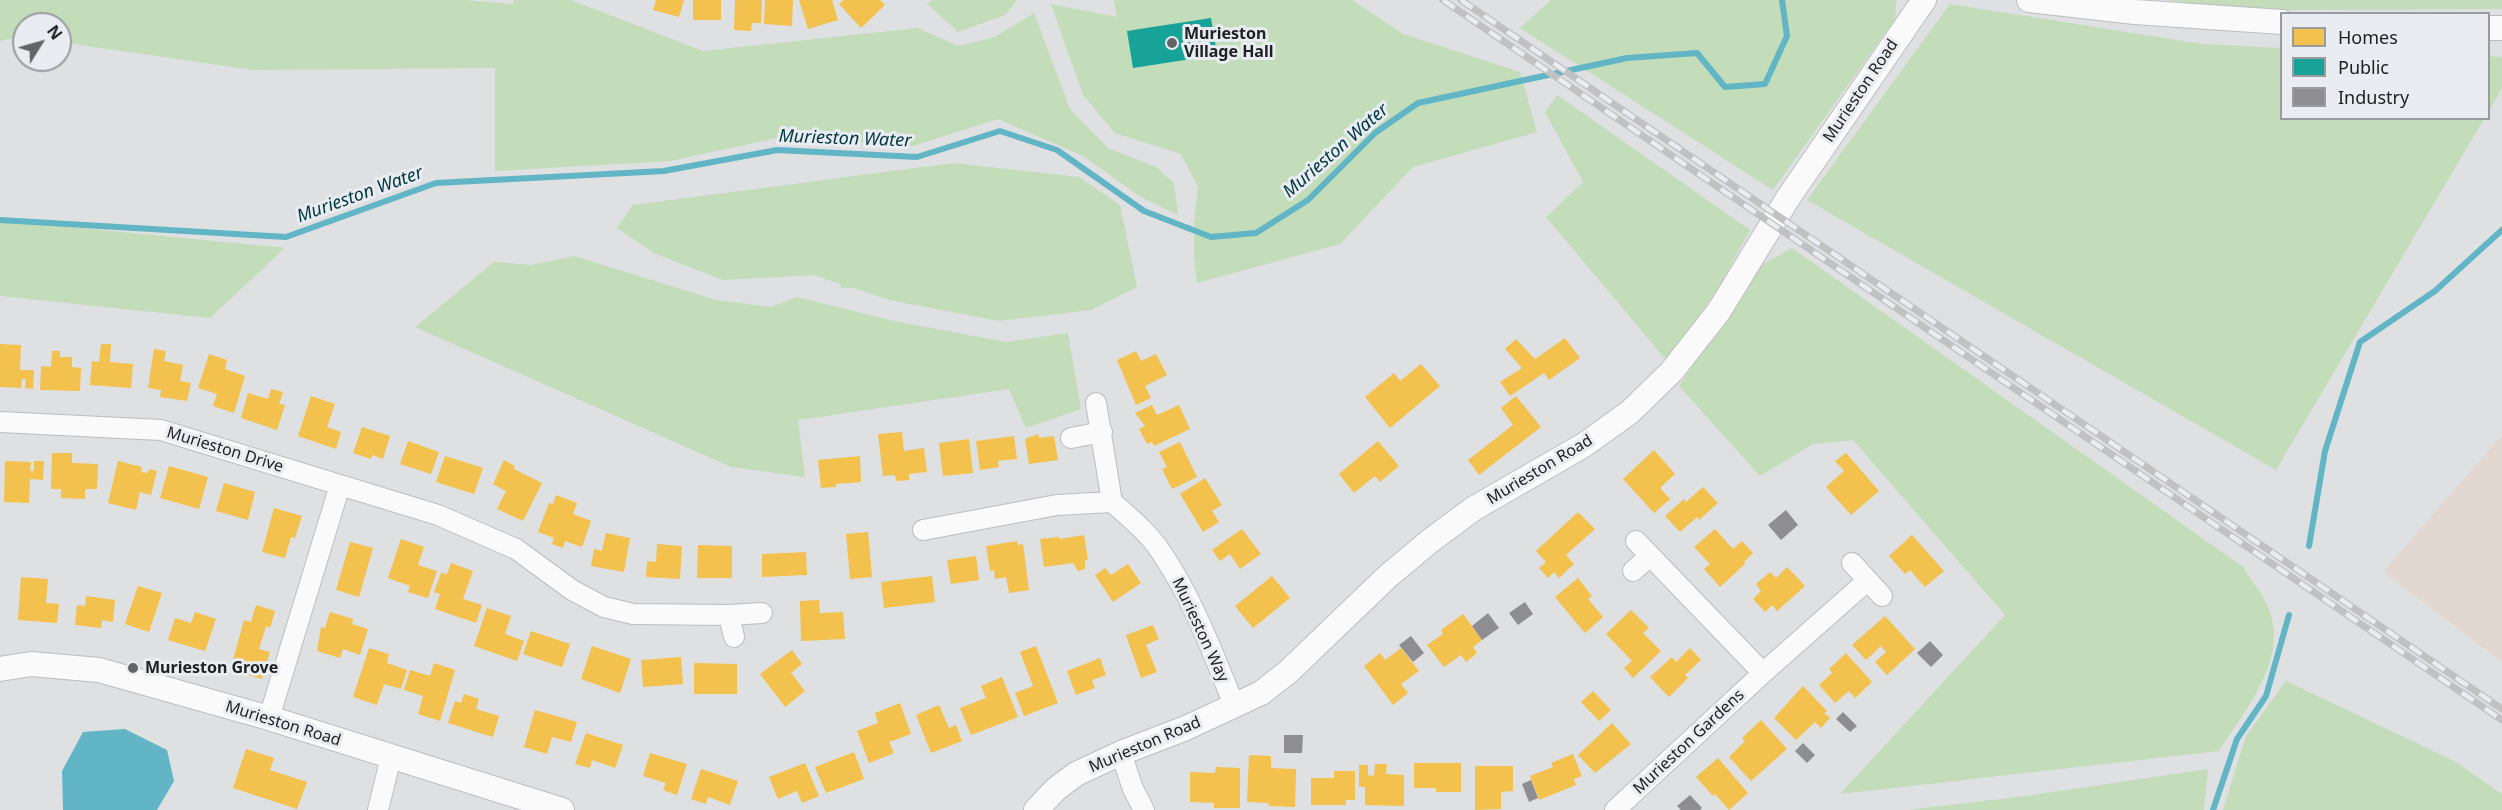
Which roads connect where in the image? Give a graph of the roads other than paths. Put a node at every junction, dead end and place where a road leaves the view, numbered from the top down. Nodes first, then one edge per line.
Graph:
1 (1924, 0) edge
2 (2028, 0) edge
3 (2280, 22) edge
4 (1096, 403) dead end
5 (0, 422) edge
6 (1102, 432) junction
7 (1071, 438) dead end
8 (340, 485) junction
9 (1112, 502) junction
10 (923, 530) dead end
11 (1636, 541) dead end
12 (1650, 556) junction
13 (1852, 563) dead end
14 (1633, 571) dead end
15 (1868, 581) junction
16 (1882, 596) dead end
17 (762, 613) dead end
18 (729, 615) junction
19 (734, 637) dead end
20 (0, 669) edge
21 (1763, 673) junction
22 (1235, 707) junction
23 (269, 718) junction
24 (1121, 753) junction
25 (391, 757) junction
26 (378, 810) edge
27 (562, 810) edge
28 (1036, 810) edge
29 (1144, 810) edge
30 (1615, 810) edge

1 - 22 street, Murieston Road
2 - 3 street
4 - 6 street
5 - 8 street, Murieston Drive
6 - 7 street
6 - 9 street
8 - 18 street, Murieston Drive
8 - 23 street
9 - 10 street
9 - 22 street, Murieston Way
11 - 12 street
12 - 14 street
12 - 21 street
13 - 15 street
15 - 16 street
15 - 21 street, Murieston Gardens
17 - 18 street, Murieston Drive
18 - 19 street
20 - 23 street, Murieston Road
21 - 30 street, Murieston Gardens
22 - 24 street, Murieston Road
23 - 25 street, Murieston Road
24 - 28 street, Murieston Road
24 - 29 street
25 - 26 street
25 - 27 street, Murieston Road

